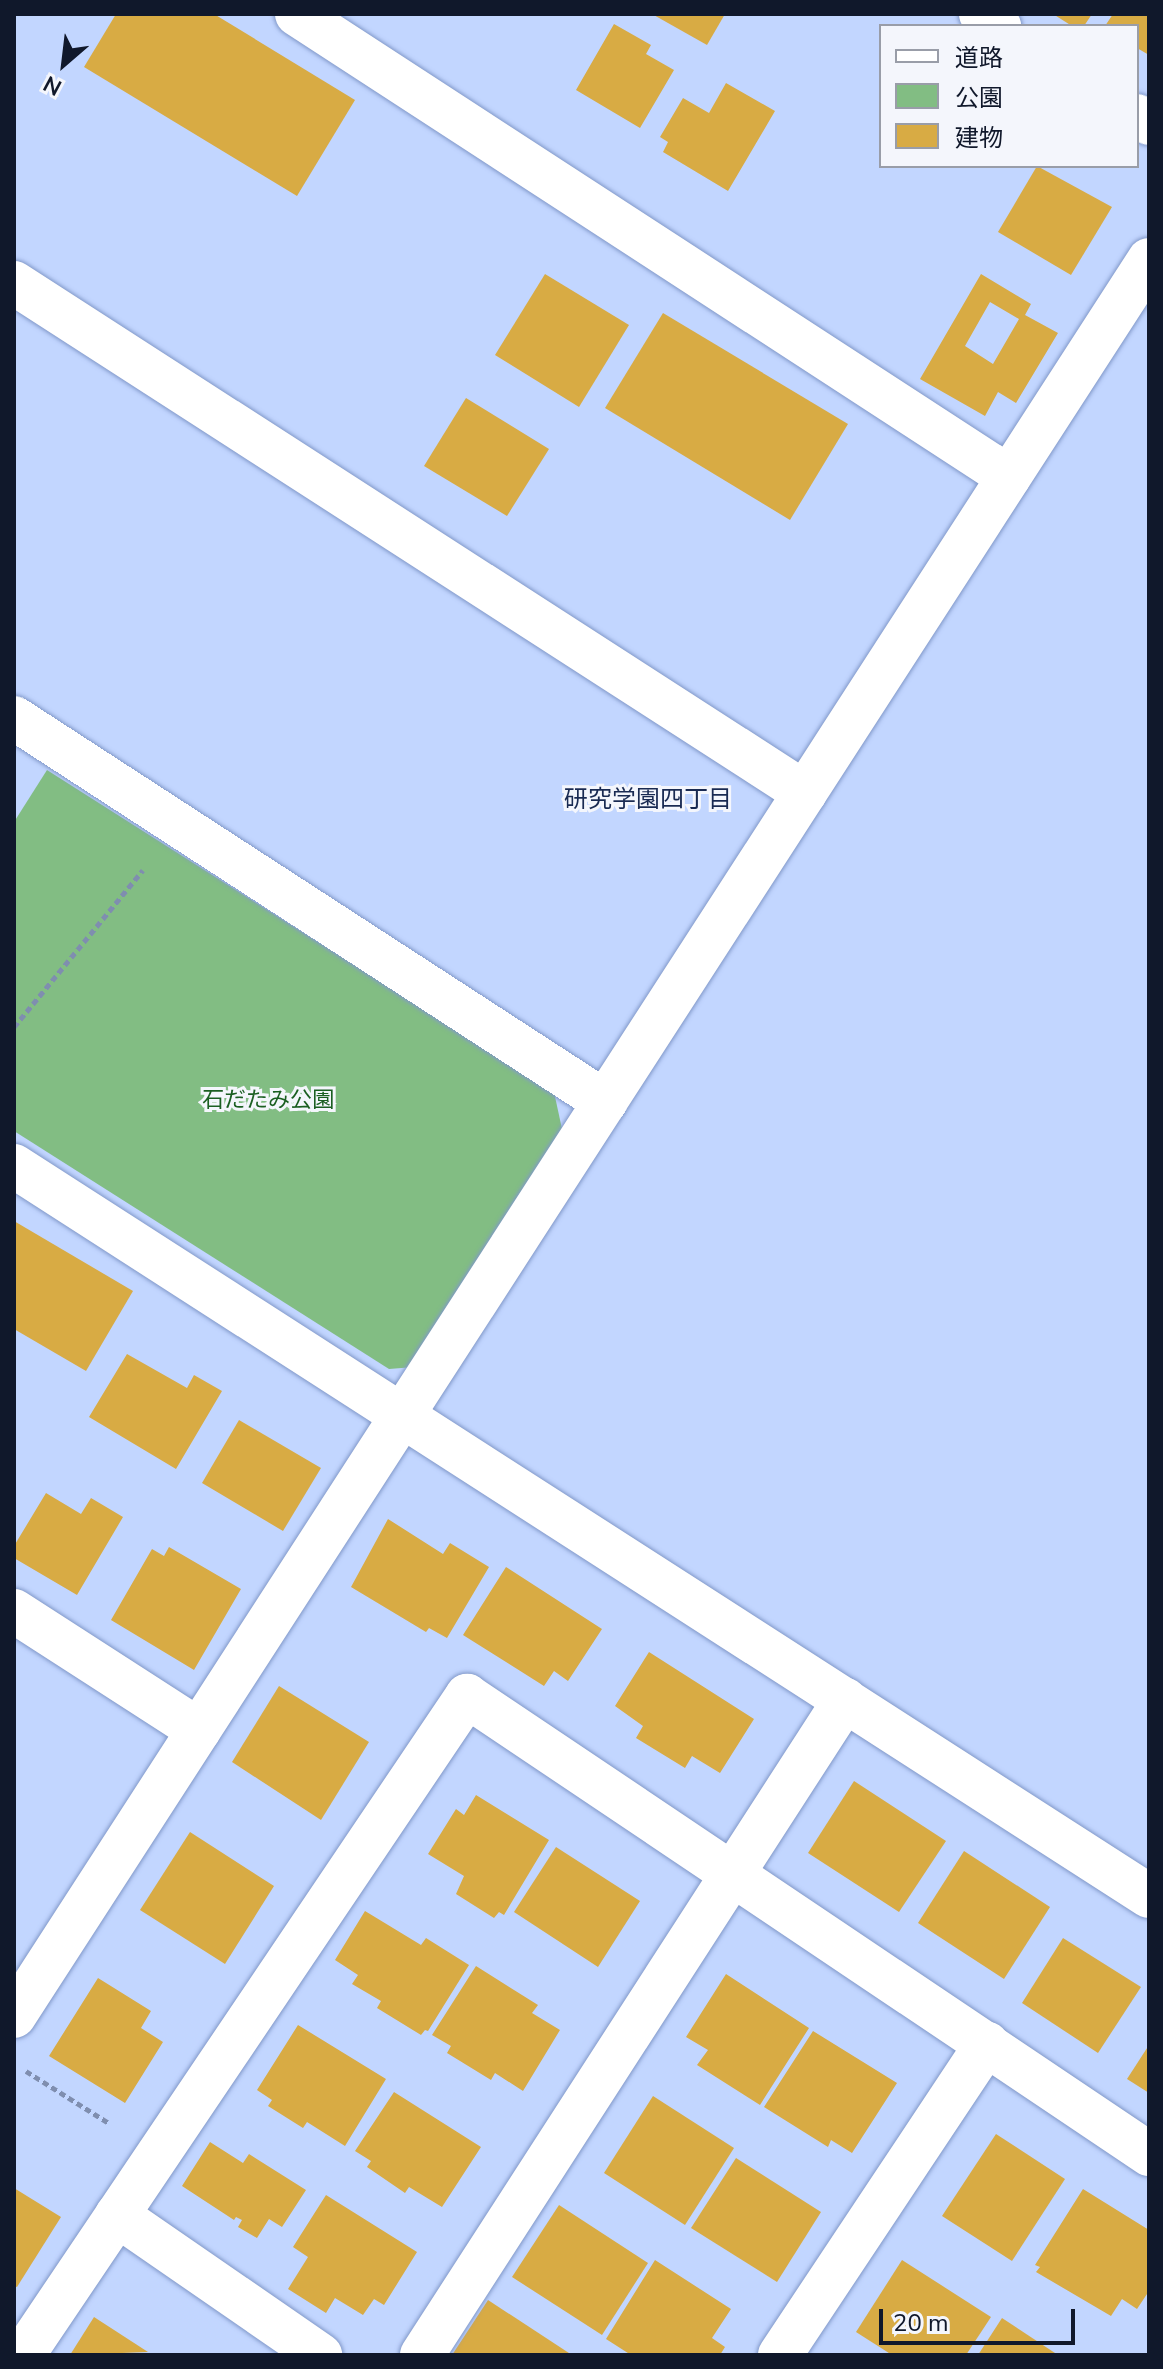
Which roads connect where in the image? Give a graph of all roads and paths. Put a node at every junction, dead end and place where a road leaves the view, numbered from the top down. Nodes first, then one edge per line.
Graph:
1 (297, 14) edge
2 (1149, 260) edge
3 (14, 283) edge
4 (1009, 477) junction
5 (14, 718) edge
6 (805, 793) junction
7 (179, 826) junction
8 (14, 1027) edge
9 (605, 1102) junction
10 (14, 1166) edge
11 (402, 1415) junction
12 (14, 1611) edge
13 (845, 1700) junction
14 (199, 1730) junction
15 (733, 1874) junction
16 (1149, 1896) edge
17 (14, 2016) edge
18 (987, 2044) junction
19 (21, 2068) dead end
20 (158, 2154) junction
21 (1149, 2154) edge
22 (117, 2215) junction
23 (23, 2355) edge
24 (320, 2355) edge
25 (422, 2355) edge
26 (780, 2355) edge

1 - 4 street
2 - 4 street
3 - 6 street
4 - 6 street
5 - 7 street
6 - 9 street
7 - 8 path
7 - 9 street
9 - 11 street
10 - 11 street
11 - 13 street
11 - 14 street
12 - 14 street
13 - 15 street
13 - 16 street
14 - 17 street
15 - 18 street
15 - 20 street
15 - 25 street
18 - 21 street
18 - 26 street
19 - 20 path
20 - 22 street
22 - 23 street
22 - 24 street

